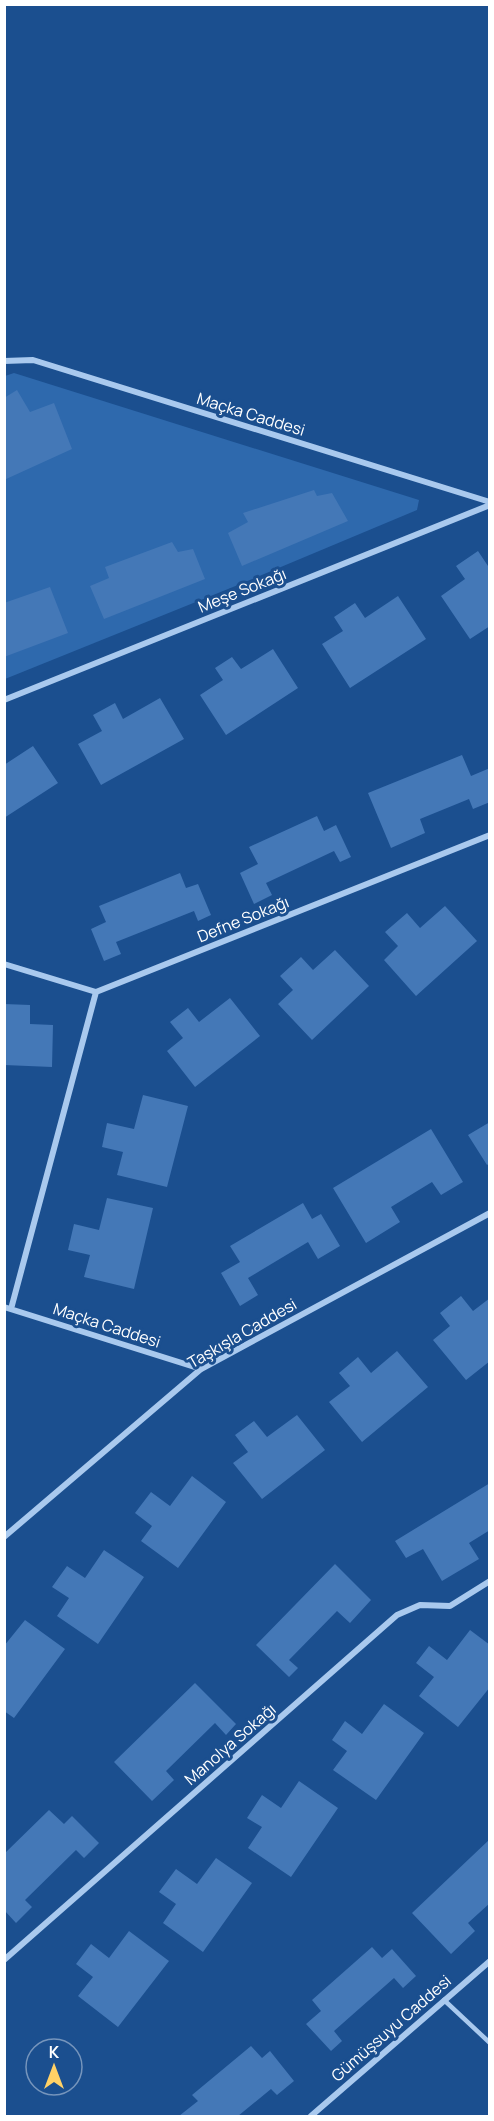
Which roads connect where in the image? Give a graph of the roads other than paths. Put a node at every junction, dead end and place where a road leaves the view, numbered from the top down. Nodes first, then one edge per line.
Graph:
1 (4, 361) edge
2 (489, 503) edge
3 (4, 700) edge
4 (489, 835) edge
5 (4, 964) edge
6 (96, 992) junction
7 (489, 1213) edge
8 (8, 1308) edge
9 (201, 1369) junction
10 (4, 1537) edge
11 (489, 1581) edge
12 (4, 1960) edge
13 (489, 1961) edge
14 (444, 2000) junction
15 (489, 2043) edge
16 (311, 2116) edge

1 - 2 street, Maçka Caddesi
2 - 3 street, Meşe Sokağı
4 - 6 street, Defne Sokağı
5 - 6 street
6 - 8 street
7 - 9 street, Taşkışla Caddesi
8 - 9 street, Maçka Caddesi
9 - 10 street, Taşkışla Caddesi
11 - 12 street, Manolya Sokağı
13 - 14 street, Gümüşsuyu Caddesi
14 - 15 lane
14 - 16 street, Gümüşsuyu Caddesi

